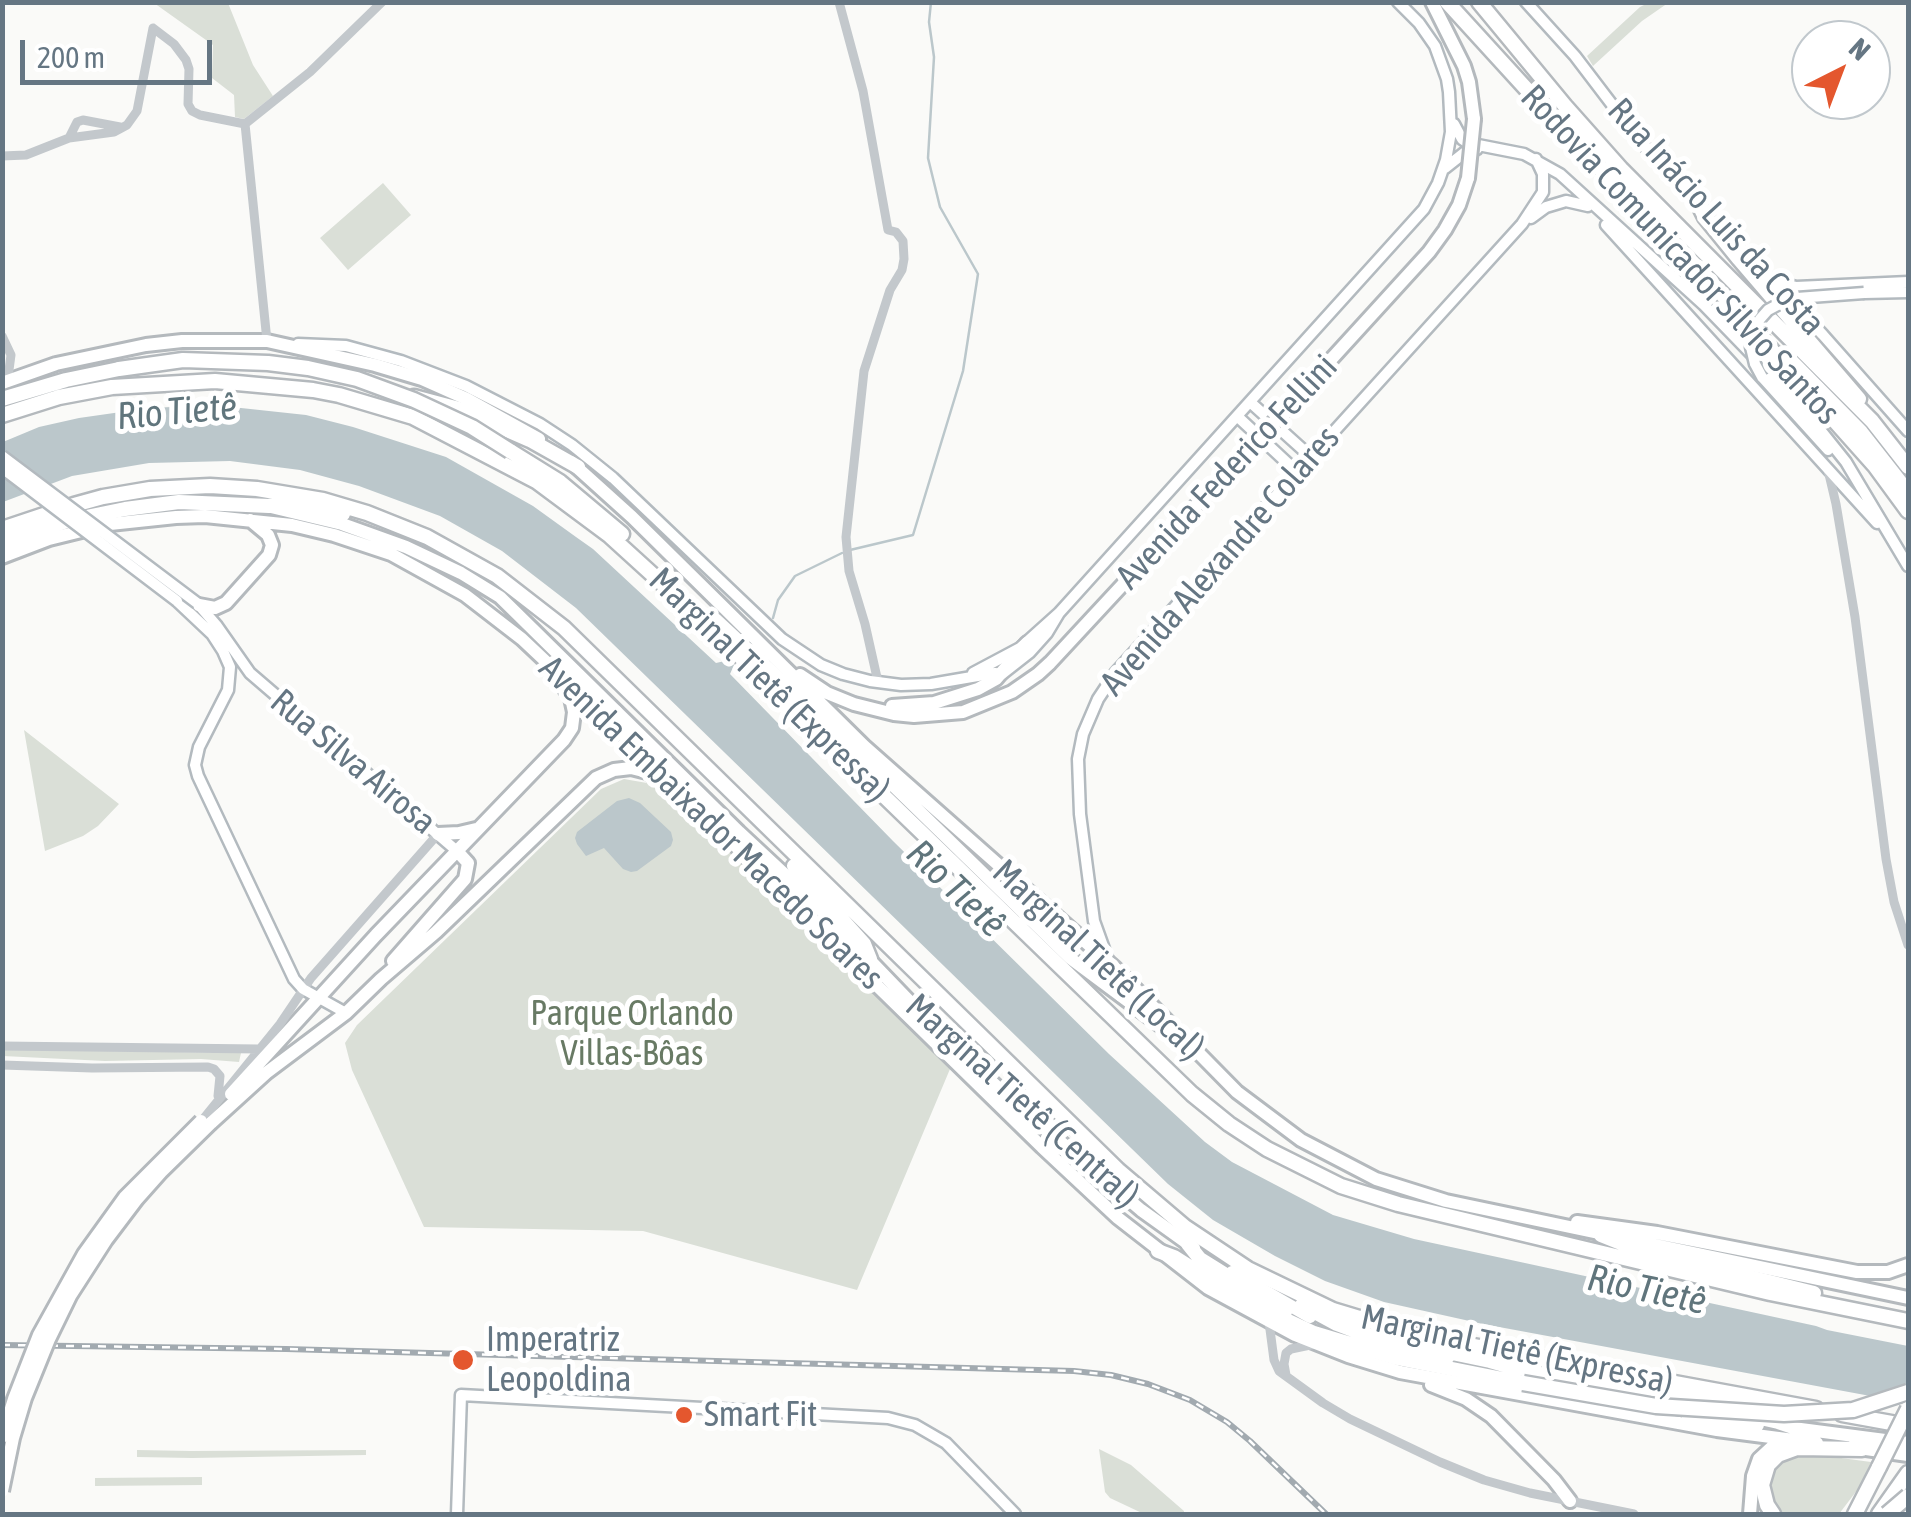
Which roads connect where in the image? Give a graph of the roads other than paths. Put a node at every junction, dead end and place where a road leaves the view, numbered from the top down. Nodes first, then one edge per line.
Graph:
1 (838, 2) edge
2 (1398, 2) edge
3 (1432, 2) edge
4 (1446, 2) edge
5 (1479, 2) edge
6 (1526, 2) edge
7 (382, 3) edge
8 (1452, 119) junction
9 (245, 124) junction
10 (124, 127) junction
11 (69, 138) junction
12 (1483, 148) junction
13 (2, 156) edge
14 (1536, 158) junction
15 (1443, 170) junction
16 (1698, 204) junction
17 (1594, 209) junction
18 (1522, 224) junction
19 (1703, 274) junction
20 (1774, 281) junction
21 (1908, 282) edge
22 (1908, 292) edge
23 (2, 336) edge
24 (267, 342) junction
25 (289, 346) junction
26 (3, 383) edge
27 (262, 385) junction
28 (2, 399) edge
29 (1250, 402) junction
30 (1887, 407) junction
31 (1907, 408) edge
32 (2, 415) edge
33 (1238, 416) junction
34 (1872, 422) junction
35 (1908, 430) edge
36 (2, 456) edge
37 (1310, 457) junction
38 (578, 467) junction
39 (1828, 467) junction
40 (1908, 467) edge
41 (2, 468) edge
42 (1298, 472) junction
43 (1848, 490) junction
44 (1908, 492) edge
45 (1836, 504) junction
46 (269, 506) junction
47 (1872, 506) junction
48 (1908, 512) edge
49 (248, 519) junction
50 (388, 522) junction
51 (2, 529) edge
52 (1889, 534) junction
53 (2, 544) edge
54 (392, 554) junction
55 (2, 557) edge
56 (1908, 566) edge
57 (674, 582) junction
58 (198, 604) junction
59 (215, 608) junction
60 (1058, 613) junction
61 (698, 616) junction
62 (747, 631) junction
63 (546, 640) junction
64 (229, 642) junction
65 (1027, 643) junction
66 (773, 656) junction
67 (546, 660) junction
68 (250, 673) junction
69 (999, 674) junction
70 (958, 679) junction
71 (878, 682) junction
72 (228, 690) junction
73 (827, 693) junction
74 (841, 737) junction
75 (742, 804) junction
76 (709, 819) junction
77 (478, 828) junction
78 (438, 834) junction
79 (457, 851) junction
80 (1908, 945) edge
81 (1108, 961) junction
82 (865, 963) junction
83 (381, 979) junction
84 (302, 989) junction
85 (320, 997) junction
86 (346, 1014) junction
87 (2, 1046) edge
88 (92, 1048) junction
89 (259, 1049) junction
90 (1199, 1055) junction
91 (2, 1065) edge
92 (92, 1068) junction
93 (218, 1099) junction
94 (205, 1121) junction
95 (1551, 1224) junction
96 (1601, 1235) junction
97 (1188, 1244) junction
98 (1158, 1251) junction
99 (1908, 1265) edge
100 (1248, 1269) junction
101 (1826, 1282) junction
102 (1908, 1290) edge
103 (1908, 1298) edge
104 (1902, 1319) edge
105 (1272, 1324) junction
106 (1315, 1338) junction
107 (1299, 1348) junction
108 (1520, 1376) junction
109 (1422, 1377) junction
110 (1286, 1378) junction
111 (1616, 1387) junction
112 (1908, 1392) edge
113 (1795, 1405) junction
114 (1908, 1409) edge
115 (1908, 1426) edge
116 (1794, 1434) junction
117 (2, 1437) edge
118 (1908, 1443) edge
119 (1862, 1448) junction
120 (1908, 1455) edge
121 (1908, 1473) edge
122 (2, 1491) edge
123 (1908, 1494) edge
124 (1570, 1501) junction
125 (1752, 1512) edge
126 (457, 1514) edge
127 (1015, 1514) edge
128 (1634, 1514) edge
129 (1773, 1514) edge
130 (1855, 1514) edge
131 (1883, 1514) edge
132 (1896, 1514) edge

1 - 71 street
2 - 8 main road
3 - 73 highway, Avenida Federico Fellini, bridge
4 - 19 highway, Rodovia Comunicador Silvio Santos
5 - 34 highway, Rodovia Comunicador Silvio Santos
6 - 16 main road, Rua Inácio Luis da Costa
7 - 9 street
8 - 12 main road
8 - 15 main road
9 - 10 street
9 - 24 street
10 - 11 street
10 - 11 street
11 - 13 street
12 - 14 main road
12 - 15 main road
14 - 17 main road
14 - 18 main road, Avenida Alexandre Colares
15 - 29 main road
16 - 20 main road, Rua Inácio Luis da Costa
16 - 34 highway
17 - 18 main road, Avenida Alexandre Colares
17 - 39 main road
17 - 47 main road
18 - 37 main road, Avenida Alexandre Colares
19 - 44 highway
19 - 48 highway, Rodovia Comunicador Silvio Santos
20 - 21 main road
20 - 30 main road, Rua Inácio Luis da Costa
22 - 47 main road, bridge
23 - 26 street
24 - 25 highway, Marginal Tietê (Local)
24 - 26 highway, Marginal Tietê (Local)
25 - 38 highway, Marginal Tietê (Local)
25 - 71 main road
27 - 32 highway, Marginal Tietê (Expressa)
27 - 38 highway
27 - 61 highway, Marginal Tietê (Expressa)
28 - 57 highway, bridge
29 - 33 main road
29 - 37 main road
30 - 31 main road
30 - 35 main road, Rua Inácio Luis da Costa
33 - 42 main road
33 - 60 main road
34 - 40 highway, Rodovia Comunicador Silvio Santos
36 - 58 main road, bridge
37 - 42 main road, Avenida Alexandre Colares
38 - 62 highway, Marginal Tietê (Local)
39 - 43 main road
39 - 45 street
41 - 72 main road, bridge
42 - 81 main road, Avenida Alexandre Colares
43 - 45 street
43 - 52 main road
45 - 80 street
46 - 50 highway
46 - 53 highway
46 - 63 highway, Marginal Tietê (Central)
47 - 52 main road
49 - 54 highway, Avenida Embaixador Macedo Soares
49 - 55 highway, Avenida Embaixador Macedo Soares
49 - 59 highway
50 - 51 highway, Marginal Tietê (Expressa)
50 - 75 highway, Marginal Tietê (Expressa)
52 - 56 main road
54 - 63 highway
54 - 67 highway, Avenida Embaixador Macedo Soares
57 - 61 highway
57 - 74 highway
58 - 59 highway
58 - 64 main road
59 - 64 main road
60 - 65 main road
60 - 69 main road
61 - 104 highway, Marginal Tietê (Expressa)
62 - 66 highway, Marginal Tietê (Local)
62 - 74 highway
63 - 82 highway, Marginal Tietê (Central)
64 - 68 main road, Rua Silva Airosa
65 - 69 highway
65 - 70 main road
66 - 73 highway, Avenida Federico Fellini
66 - 81 highway, Marginal Tietê (Local)
67 - 76 highway, Avenida Embaixador Macedo Soares
67 - 77 highway
68 - 72 main road
68 - 78 main road, Rua Silva Airosa
69 - 70 main road
69 - 73 highway
70 - 71 main road
72 - 84 main road
74 - 90 highway
75 - 82 highway
75 - 100 highway, Marginal Tietê (Expressa)
76 - 82 highway, Avenida Embaixador Macedo Soares
76 - 83 highway
77 - 78 highway
77 - 79 highway
78 - 79 main road, Rua Silva Airosa
78 - 84 street
79 - 83 highway
79 - 85 highway
81 - 90 highway, Marginal Tietê (Local)
82 - 97 highway, Marginal Tietê (Central)
82 - 98 highway, Avenida Embaixador Macedo Soares
83 - 86 highway
84 - 85 main road
84 - 89 street
85 - 86 main road
85 - 94 highway
86 - 94 highway
87 - 88 street
88 - 89 street
88 - 92 street
89 - 93 street
90 - 95 highway, Marginal Tietê (Local)
91 - 92 street
92 - 93 street
93 - 94 street
94 - 117 highway, bridge
94 - 122 highway, bridge
95 - 96 highway
95 - 99 highway
96 - 101 highway
96 - 104 highway
97 - 106 highway
97 - 108 highway, Marginal Tietê (Central)
98 - 105 highway, Avenida Embaixador Macedo Soares
98 - 106 highway
100 - 108 highway
100 - 113 highway, Marginal Tietê (Expressa)
101 - 102 highway
101 - 103 highway
105 - 106 highway, Avenida Embaixador Macedo Soares
105 - 107 highway
105 - 110 street
106 - 107 street
106 - 108 highway
106 - 109 highway, Avenida Embaixador Macedo Soares
107 - 110 street
108 - 111 highway, Marginal Tietê (Central)
108 - 112 highway, bridge
109 - 116 highway, Avenida Embaixador Macedo Soares
109 - 124 highway
110 - 124 street
111 - 113 highway
111 - 116 highway, Marginal Tietê (Central)
113 - 115 highway, Marginal Tietê (Expressa)
114 - 130 highway, bridge
116 - 118 highway, Marginal Tietê (Central)
116 - 119 highway, Avenida Embaixador Macedo Soares
116 - 125 highway
119 - 120 highway, Avenida Embaixador Macedo Soares
119 - 129 highway
121 - 131 highway
123 - 131 highway, bridge
123 - 132 street
124 - 128 street
126 - 127 main road

